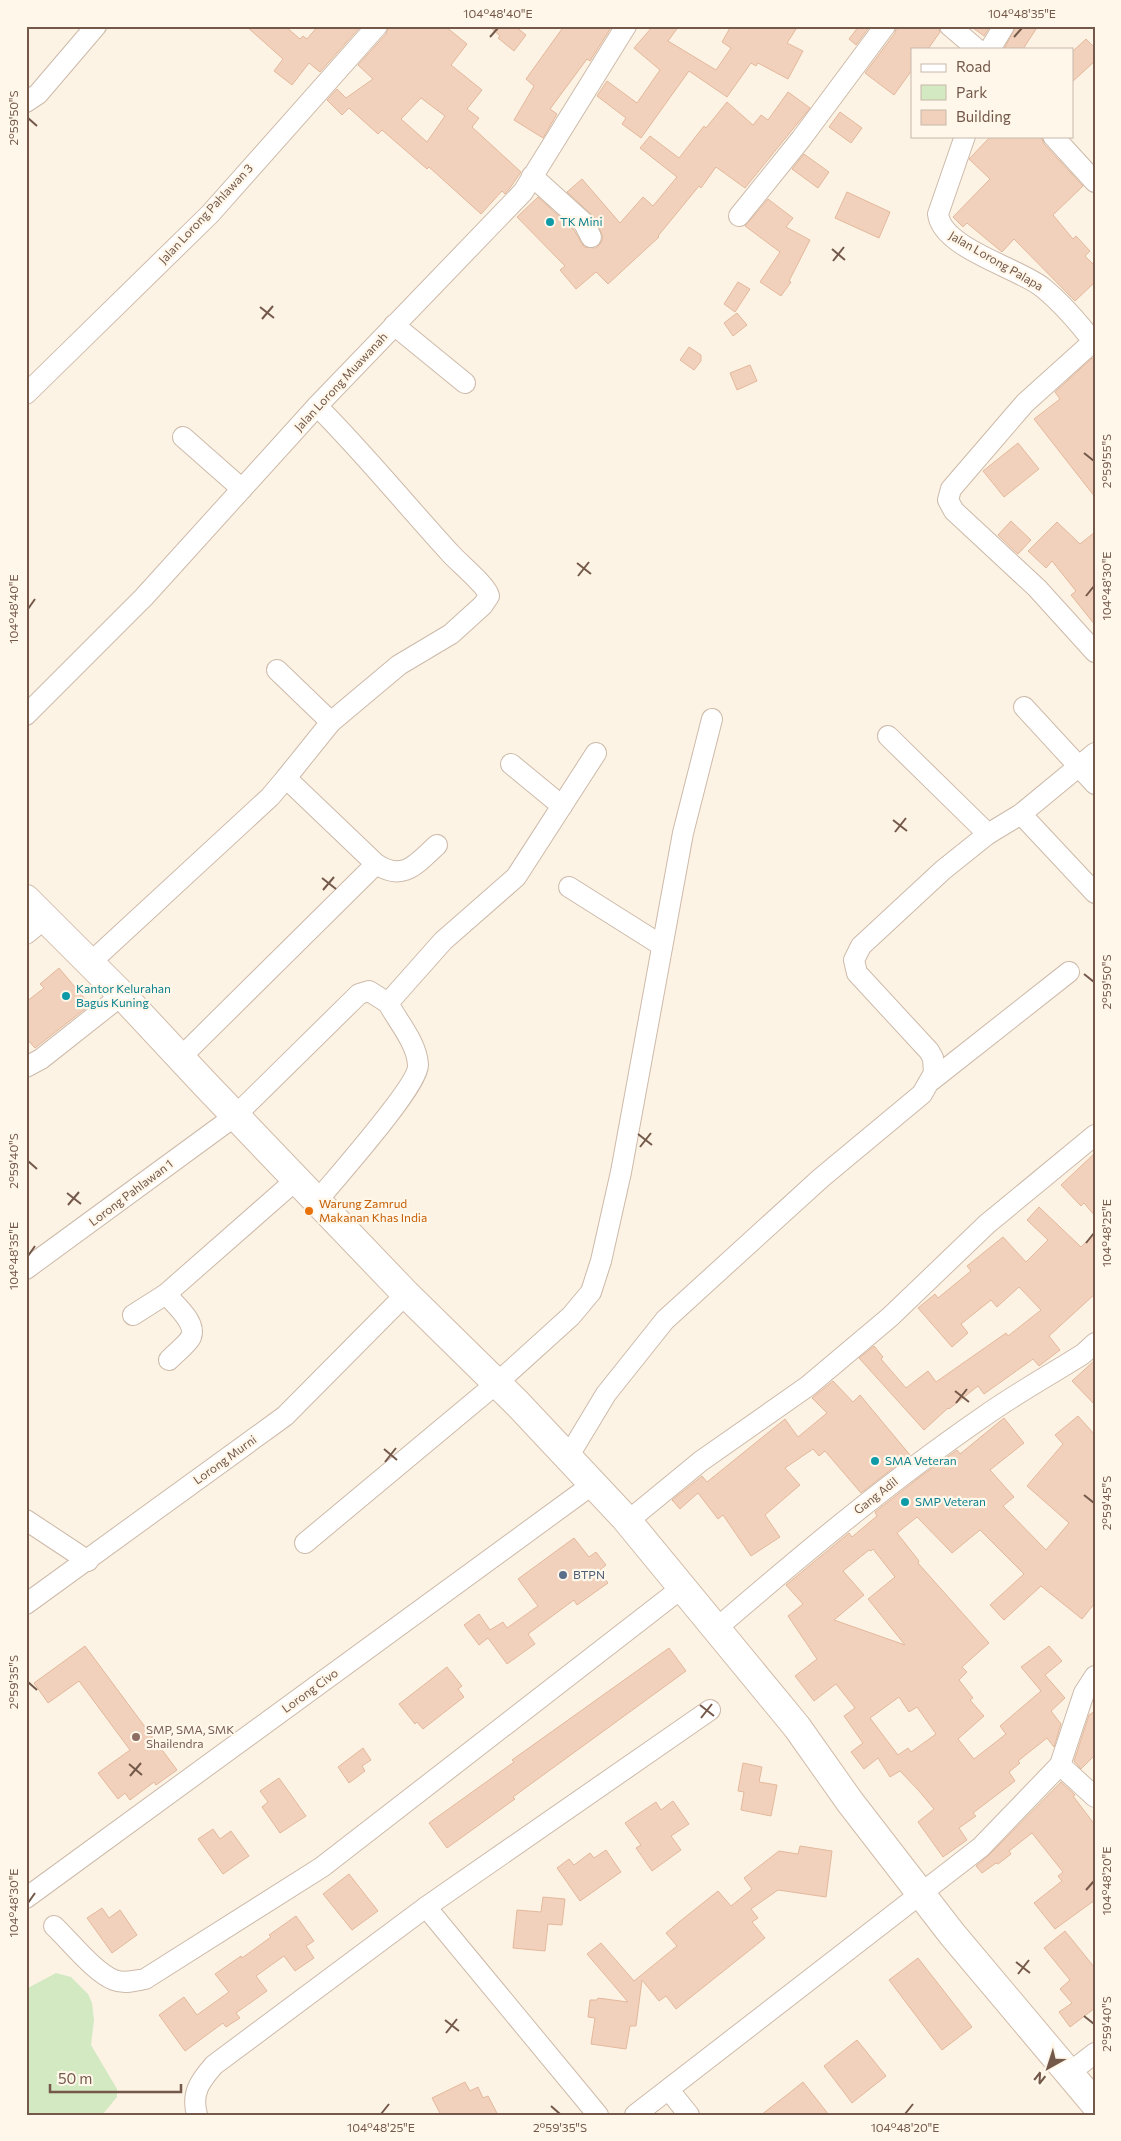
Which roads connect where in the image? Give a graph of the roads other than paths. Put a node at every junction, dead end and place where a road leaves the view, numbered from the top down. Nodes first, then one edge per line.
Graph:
1 (96, 26) edge
2 (377, 26) edge
3 (626, 26) edge
4 (885, 26) edge
5 (950, 26) edge
6 (1004, 26) edge
7 (976, 48) edge
8 (991, 48) edge
9 (26, 102) edge
10 (964, 138) edge
11 (1055, 138) edge
12 (532, 176) junction
13 (1095, 182) edge
14 (739, 216) dead end
15 (591, 237) dead end
16 (394, 325) junction
17 (1094, 342) edge
18 (465, 384) dead end
19 (26, 394) edge
20 (317, 406) junction
21 (183, 437) dead end
22 (242, 489) junction
23 (1095, 652) edge
24 (277, 670) dead end
25 (1024, 707) dead end
26 (26, 715) edge
27 (712, 719) dead end
28 (331, 722) junction
29 (888, 736) dead end
30 (596, 753) dead end
31 (1095, 753) edge
32 (511, 764) dead end
33 (1078, 766) junction
34 (286, 778) junction
35 (1095, 784) edge
36 (562, 806) junction
37 (1021, 814) junction
38 (988, 834) junction
39 (437, 845) dead end
40 (376, 864) junction
41 (568, 887) dead end
42 (1095, 893) edge
43 (26, 899) edge
44 (36, 926) edge
45 (661, 945) junction
46 (90, 963) junction
47 (1069, 972) dead end
48 (122, 994) junction
49 (388, 1003) junction
50 (180, 1058) junction
51 (26, 1067) edge
52 (932, 1080) junction
53 (235, 1116) junction
54 (1095, 1134) edge
55 (297, 1179) junction
56 (318, 1200) junction
57 (26, 1269) edge
58 (166, 1294) junction
59 (406, 1294) junction
60 (133, 1315) dead end
61 (1093, 1348) edge
62 (169, 1360) dead end
63 (496, 1383) junction
64 (568, 1457) junction
65 (593, 1484) junction
66 (26, 1520) edge
67 (628, 1521) junction
68 (305, 1543) dead end
69 (88, 1561) junction
70 (683, 1587) junction
71 (26, 1604) edge
72 (717, 1628) junction
73 (1095, 1676) edge
74 (710, 1710) dead end
75 (1060, 1765) junction
76 (1095, 1797) edge
77 (920, 1892) junction
78 (26, 1898) edge
79 (426, 1907) junction
80 (54, 1926) dead end
81 (1095, 2053) edge
82 (1069, 2073) junction
83 (669, 2090) junction
84 (1095, 2104) edge
85 (197, 2115) edge
86 (598, 2115) edge
87 (635, 2115) edge
88 (689, 2115) edge

1 - 9 street
2 - 19 street, Jalan Lorong Pahlawan 3
3 - 12 street, Jalan Lorong Muawanah
4 - 14 street
5 - 7 street
6 - 8 street
10 - 17 street, Jalan Lorong Palapa
11 - 13 street
12 - 15 street
12 - 16 street, Jalan Lorong Muawanah
16 - 18 street
16 - 20 street, Jalan Lorong Muawanah
17 - 23 street
20 - 22 street, Jalan Lorong Muawanah
20 - 28 street
21 - 22 street
22 - 26 street, Jalan Lorong Muawanah
24 - 28 street
25 - 33 street
27 - 45 street
28 - 34 street
29 - 38 street
30 - 36 street
31 - 33 street
32 - 36 street
33 - 35 street
33 - 37 street
34 - 40 street
34 - 46 street
36 - 49 street
37 - 38 street
37 - 42 street
38 - 52 street
39 - 40 street
40 - 50 street
41 - 45 street
43 - 44 main road
44 - 46 main road
45 - 63 street
46 - 48 main road
47 - 52 street
48 - 50 main road
48 - 51 street
49 - 53 street, Lorong Pahlawan 1
49 - 56 street
50 - 53 main road
52 - 64 street
53 - 55 main road
53 - 57 street, Lorong Pahlawan 1
54 - 67 street
55 - 56 main road
55 - 58 street
56 - 59 main road
58 - 60 street
58 - 62 street
59 - 63 main road
59 - 69 street, Lorong Murni
61 - 72 street, Gang Adil
63 - 64 main road
63 - 68 street
64 - 65 main road
65 - 67 main road
65 - 78 street, Lorong Civo
66 - 69 street
67 - 70 main road
69 - 71 street, Lorong Murni
70 - 72 main road
70 - 80 street
72 - 77 main road
73 - 75 street
74 - 79 street
75 - 76 street
75 - 77 street
77 - 82 main road
77 - 83 street
79 - 85 street
79 - 86 street
81 - 82 street
82 - 84 main road
83 - 87 street
83 - 88 street

